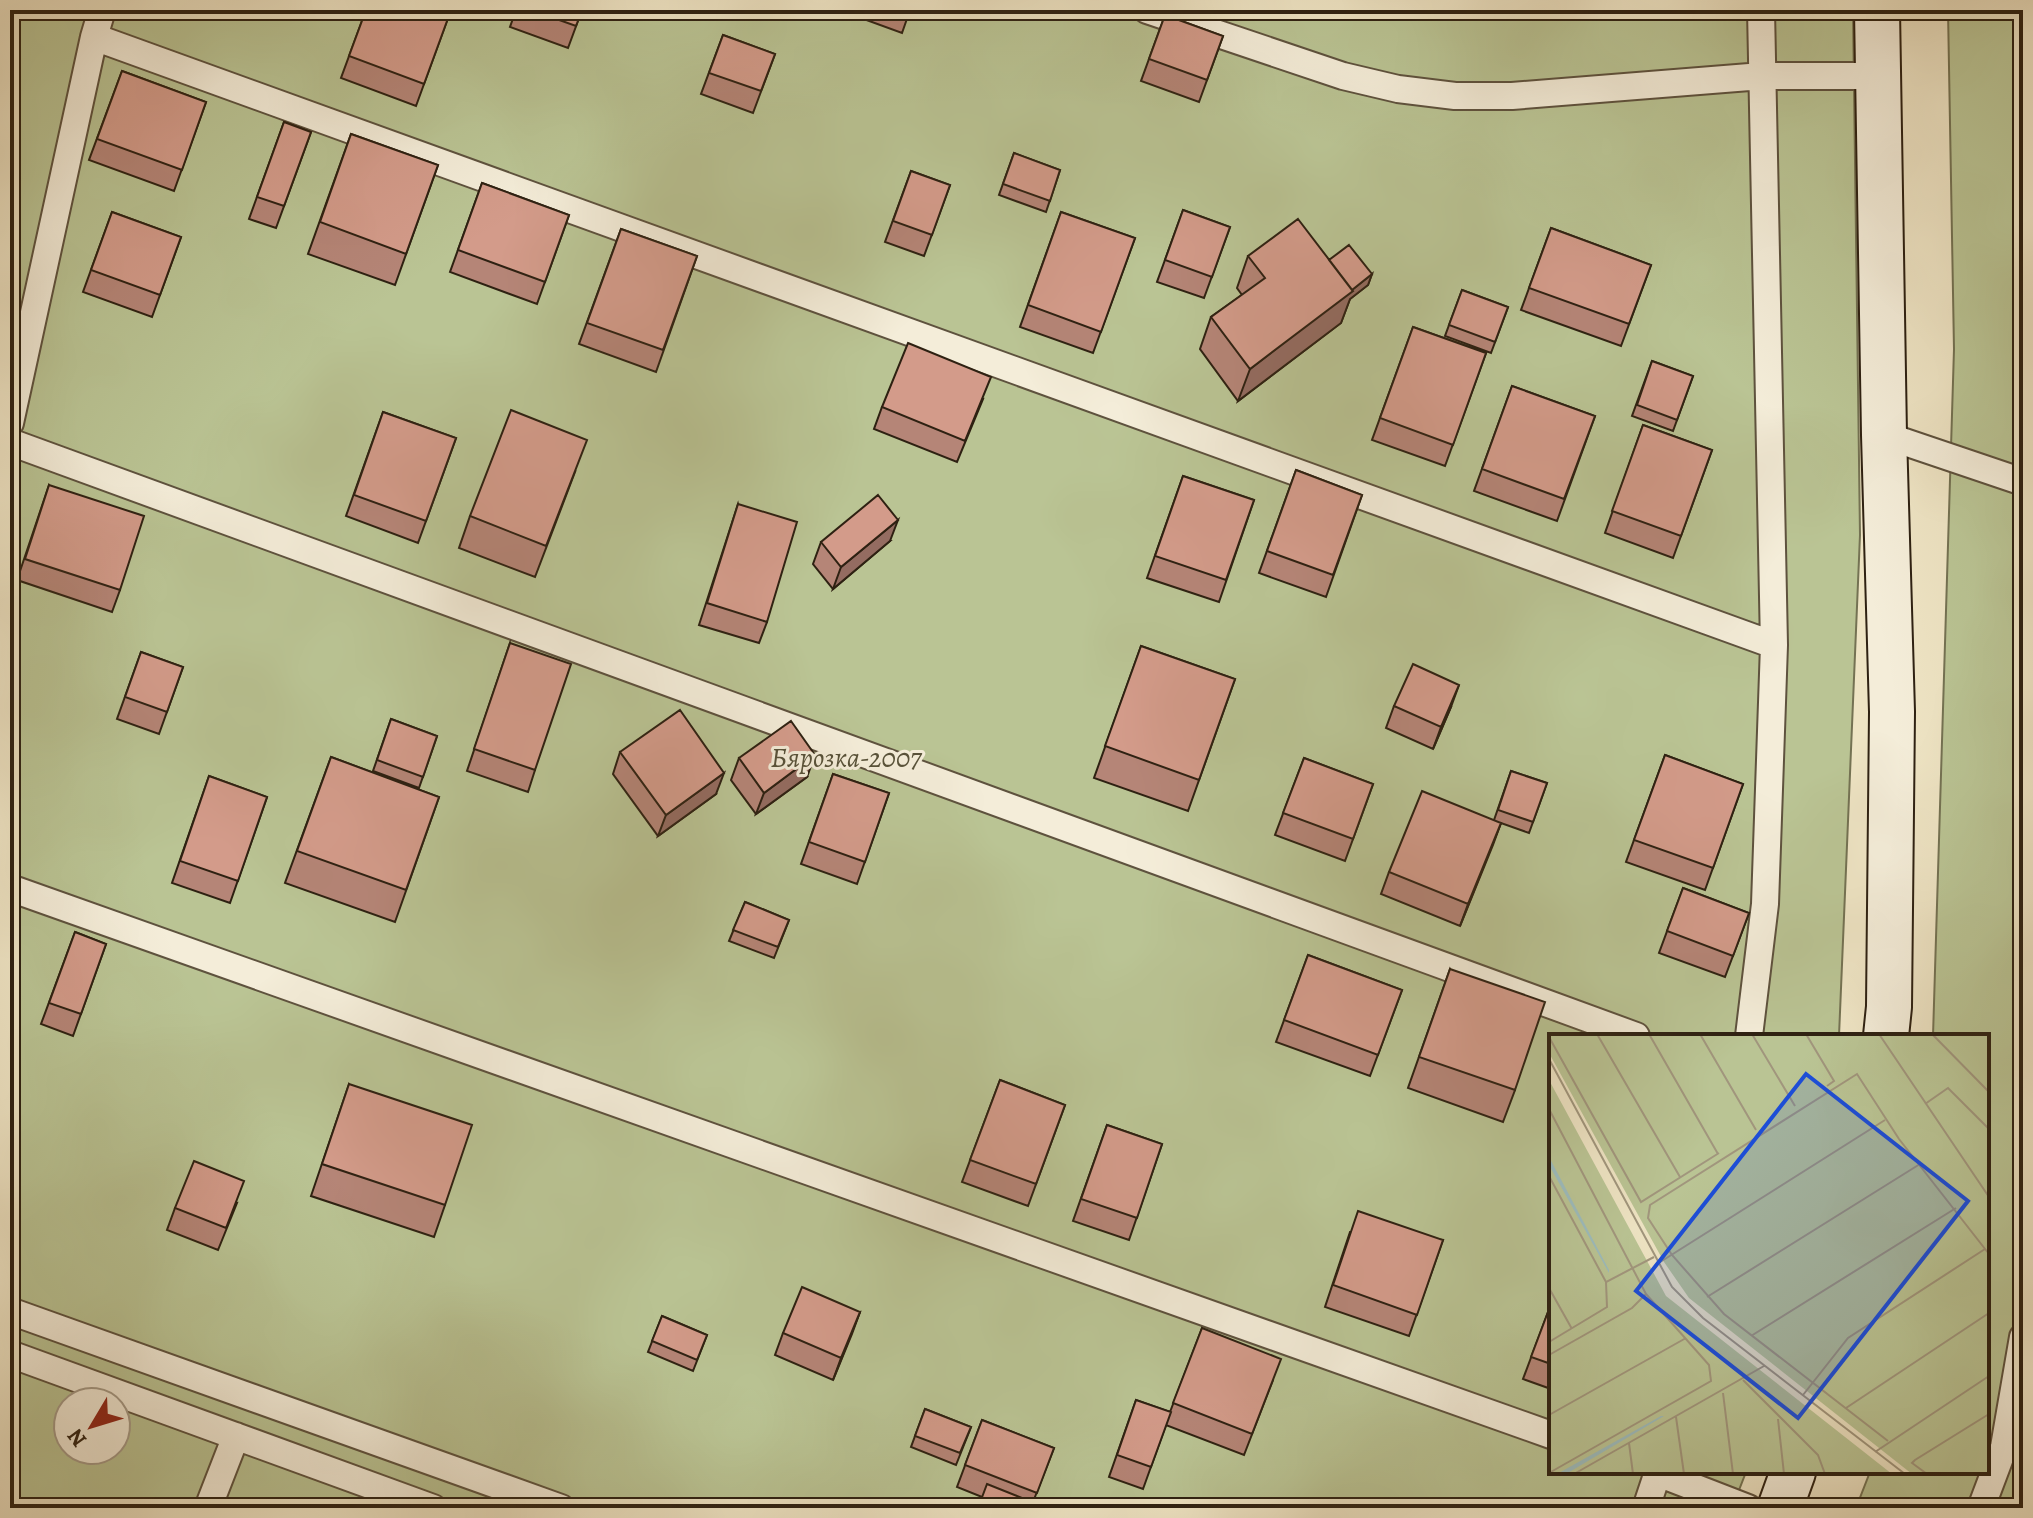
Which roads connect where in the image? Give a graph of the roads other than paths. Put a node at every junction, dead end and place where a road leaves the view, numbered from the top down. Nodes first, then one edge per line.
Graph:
1 (102, 10) edge
2 (1147, 10) edge
3 (1761, 10) edge
4 (1877, 10) edge
5 (94, 37) junction
6 (1762, 76) junction
7 (1877, 76) junction
8 (10, 423) edge
9 (1884, 435) junction
10 (10, 442) edge
11 (2023, 482) edge
12 (1774, 645) junction
13 (10, 888) edge
14 (1631, 1034) edge
15 (1749, 1034) edge
16 (1886, 1034) edge
17 (10, 1311) edge
18 (2023, 1337) edge
19 (10, 1354) edge
20 (1549, 1434) edge
21 (236, 1436) junction
22 (2013, 1447) edge
23 (1656, 1474) edge
24 (1662, 1474) edge
25 (1792, 1474) edge
26 (208, 1508) edge
27 (433, 1508) edge
28 (561, 1508) edge
29 (1646, 1508) edge
30 (1748, 1508) edge
31 (1780, 1508) edge
32 (1981, 1508) edge

1 - 5 lane
2 - 6 lane
3 - 6 lane
4 - 7 street
5 - 8 lane
5 - 12 lane
6 - 7 lane
6 - 12 lane
7 - 9 street
9 - 11 lane
9 - 16 street
10 - 14 lane
12 - 15 lane
13 - 20 lane
17 - 28 lane
18 - 22 lane
19 - 21 lane
21 - 26 lane
21 - 27 lane
22 - 32 lane
23 - 29 lane
24 - 30 lane
25 - 31 street

